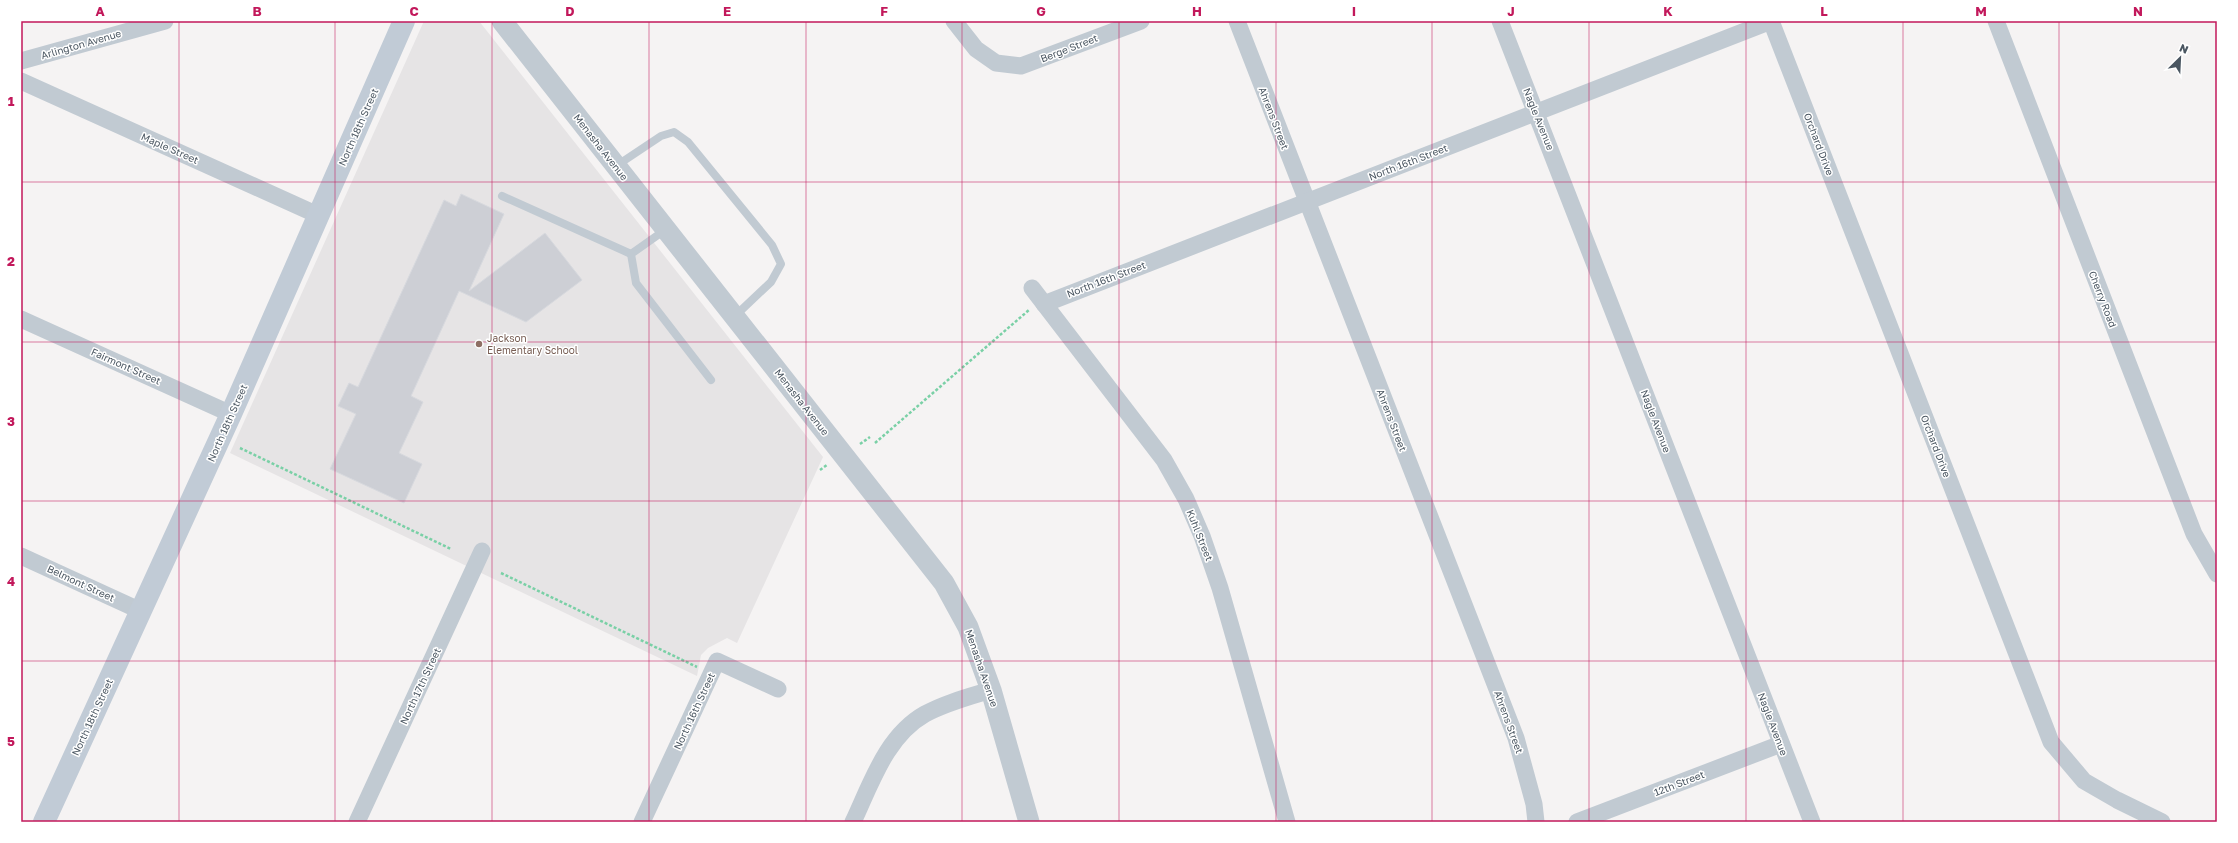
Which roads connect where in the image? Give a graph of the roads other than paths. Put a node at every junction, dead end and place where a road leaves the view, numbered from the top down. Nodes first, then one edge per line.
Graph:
1 (165, 21) edge
2 (404, 21) edge
3 (502, 21) edge
4 (954, 21) edge
5 (1141, 21) edge
6 (1237, 21) edge
7 (1500, 21) edge
8 (1771, 21) edge
9 (1996, 21) edge
10 (21, 61) edge
11 (21, 81) edge
12 (1537, 112) junction
13 (616, 166) junction
14 (502, 196) dead end
15 (1307, 201) junction
16 (320, 216) junction
17 (666, 230) junction
18 (631, 254) junction
19 (1032, 288) dead end
20 (1037, 306) junction
21 (734, 316) junction
22 (21, 319) edge
23 (711, 380) dead end
24 (231, 414) junction
25 (482, 551) dead end
26 (21, 556) edge
27 (2217, 574) edge
28 (141, 610) junction
29 (778, 689) dead end
30 (991, 690) junction
31 (1780, 744) junction
32 (44, 822) edge
33 (358, 822) edge
34 (642, 822) edge
35 (853, 822) edge
36 (1028, 822) edge
37 (1287, 822) edge
38 (1536, 822) edge
39 (1577, 822) edge
40 (1812, 822) edge
41 (2162, 822) edge

1 - 10 street, Arlington Avenue
2 - 16 main road, North 18th Street
3 - 13 street, Menasha Avenue
4 - 5 street, Berge Street
6 - 15 street, Ahrens Street
7 - 12 street, Nagle Avenue
8 - 12 street, North 16th Street
8 - 41 street, Orchard Drive
9 - 27 street, Cherry Road
11 - 16 street, Maple Street
12 - 15 street, North 16th Street
12 - 31 street, Nagle Avenue
13 - 17 street, Menasha Avenue
13 - 21 lane
14 - 18 lane
15 - 20 street, North 16th Street
15 - 38 street, Ahrens Street
16 - 24 main road, North 18th Street
17 - 18 lane
17 - 21 street, Menasha Avenue
18 - 23 lane
19 - 20 street, Kuhl Street
20 - 37 street, Kuhl Street
21 - 30 street, Menasha Avenue
22 - 24 street, Fairmont Street
24 - 28 main road, North 18th Street
25 - 33 street, North 17th Street
26 - 28 street, Belmont Street
28 - 32 main road, North 18th Street
29 - 34 street, North 16th Street
30 - 35 street
30 - 36 street, Menasha Avenue
31 - 39 street, 12th Street
31 - 40 street, Nagle Avenue

